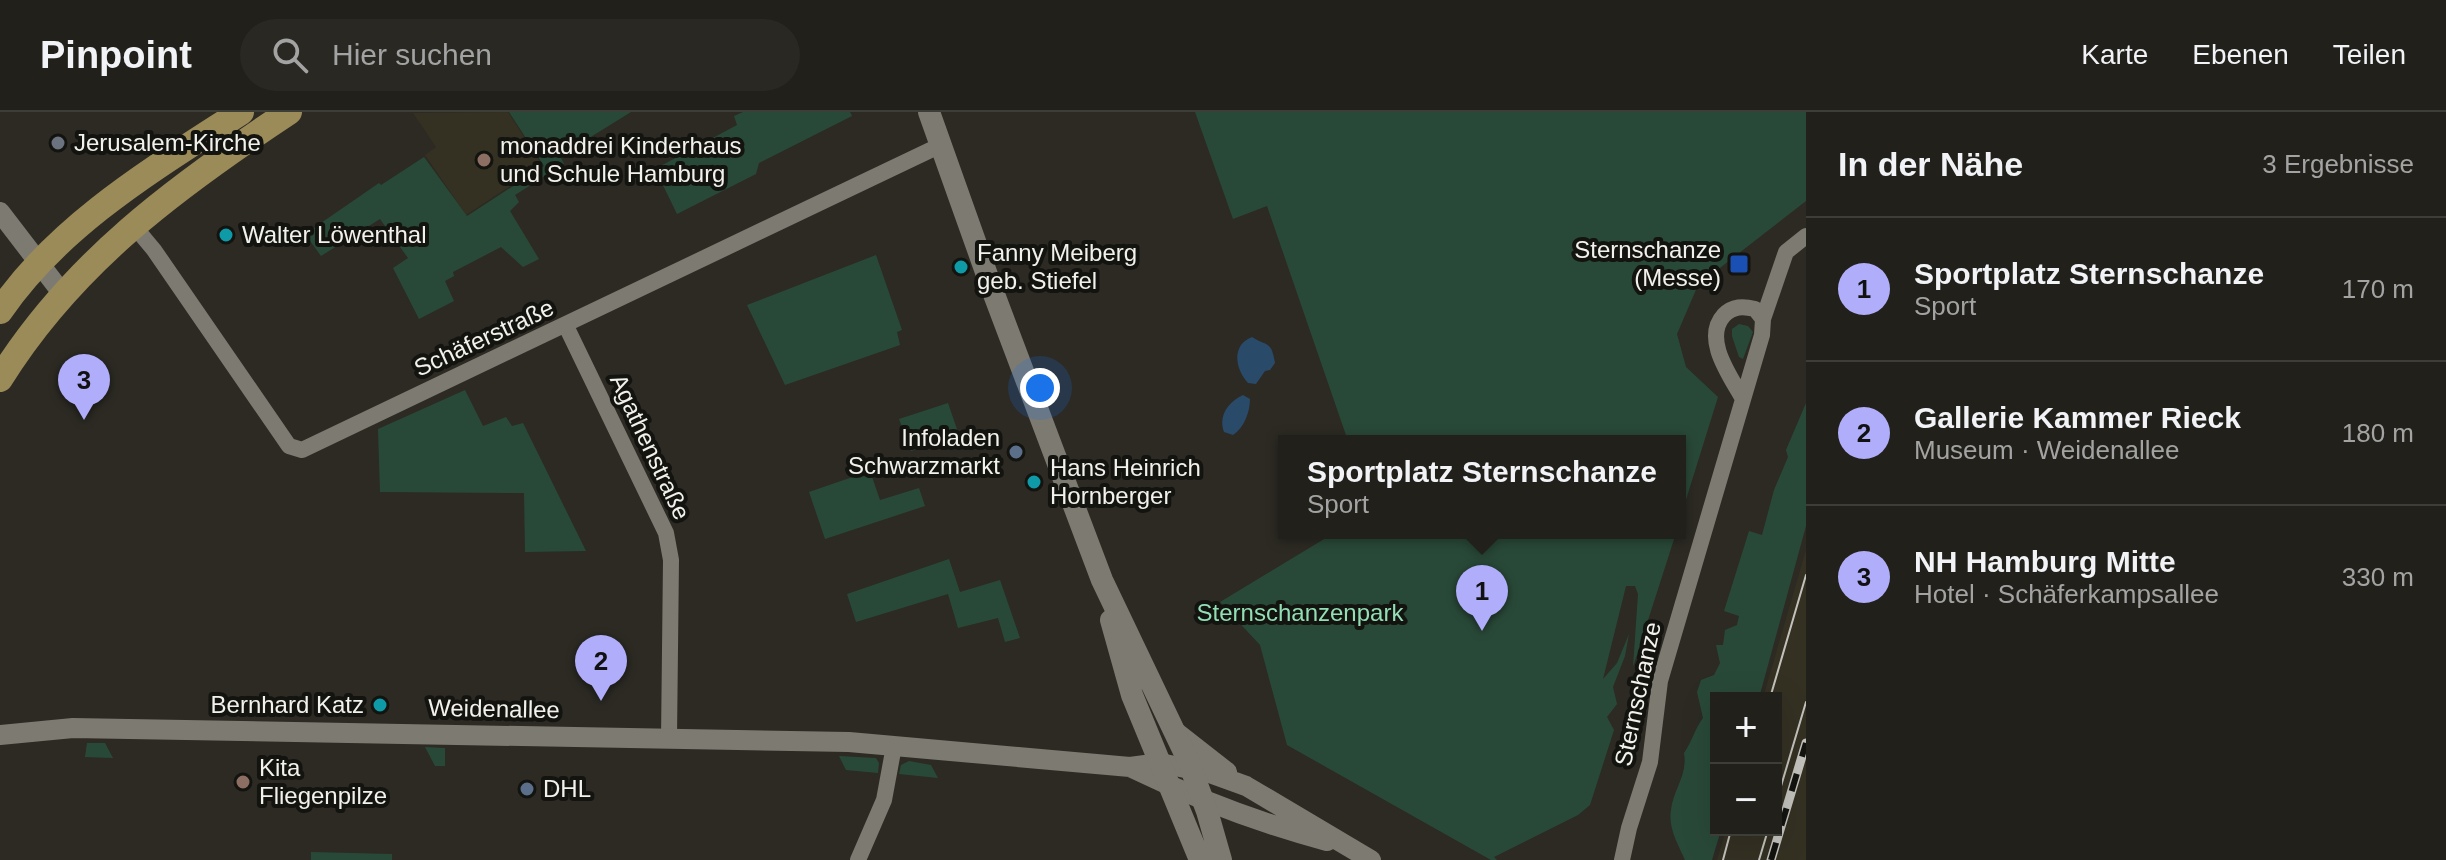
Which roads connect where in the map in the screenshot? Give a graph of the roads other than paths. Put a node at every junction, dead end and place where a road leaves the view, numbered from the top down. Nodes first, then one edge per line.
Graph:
1 (241, 112) edge
2 (289, 112) edge
3 (929, 112) edge
4 (941, 145) junction
5 (0, 212) edge
6 (134, 226) junction
7 (1806, 236) edge
8 (38, 263) junction
9 (62, 293) junction
10 (0, 311) edge
11 (1763, 319) junction
12 (566, 326) junction
13 (0, 379) edge
14 (1743, 399) junction
15 (1102, 580) junction
16 (1175, 731) junction
17 (0, 735) edge
18 (669, 738) junction
19 (894, 746) junction
20 (1160, 763) junction
21 (1130, 767) junction
22 (1190, 768) junction
23 (1246, 786) junction
24 (1170, 787) junction
25 (1202, 800) junction
26 (1346, 847) junction
27 (858, 860) edge
28 (1200, 860) edge
29 (1221, 860) edge
30 (1371, 860) edge
31 (1622, 860) edge

1 - 8 main road
2 - 6 main road
3 - 4 main road
4 - 12 street, Schäferstraße
4 - 15 main road
5 - 8 street
6 - 9 main road
6 - 12 street, Schäferstraße
7 - 11 street, Sternschanze
8 - 9 street
8 - 10 main road
9 - 13 main road
11 - 14 street, Sternschanze
11 - 14 street
12 - 18 street, Agathenstraße
14 - 31 street, Sternschanze
15 - 16 main road
15 - 20 main road
16 - 22 main road
16 - 23 street
17 - 18 street, Weidenallee
18 - 19 street, Weidenallee
19 - 21 street, Weidenallee
19 - 27 street
20 - 21 street, Weidenallee
20 - 22 street, Weidenallee
20 - 24 main road
21 - 24 street, Weidenallee
22 - 23 street, Weidenallee
22 - 25 main road
23 - 26 street
24 - 25 street, Weidenallee
24 - 28 main road
25 - 26 street, Weidenallee
25 - 29 main road
26 - 30 street

